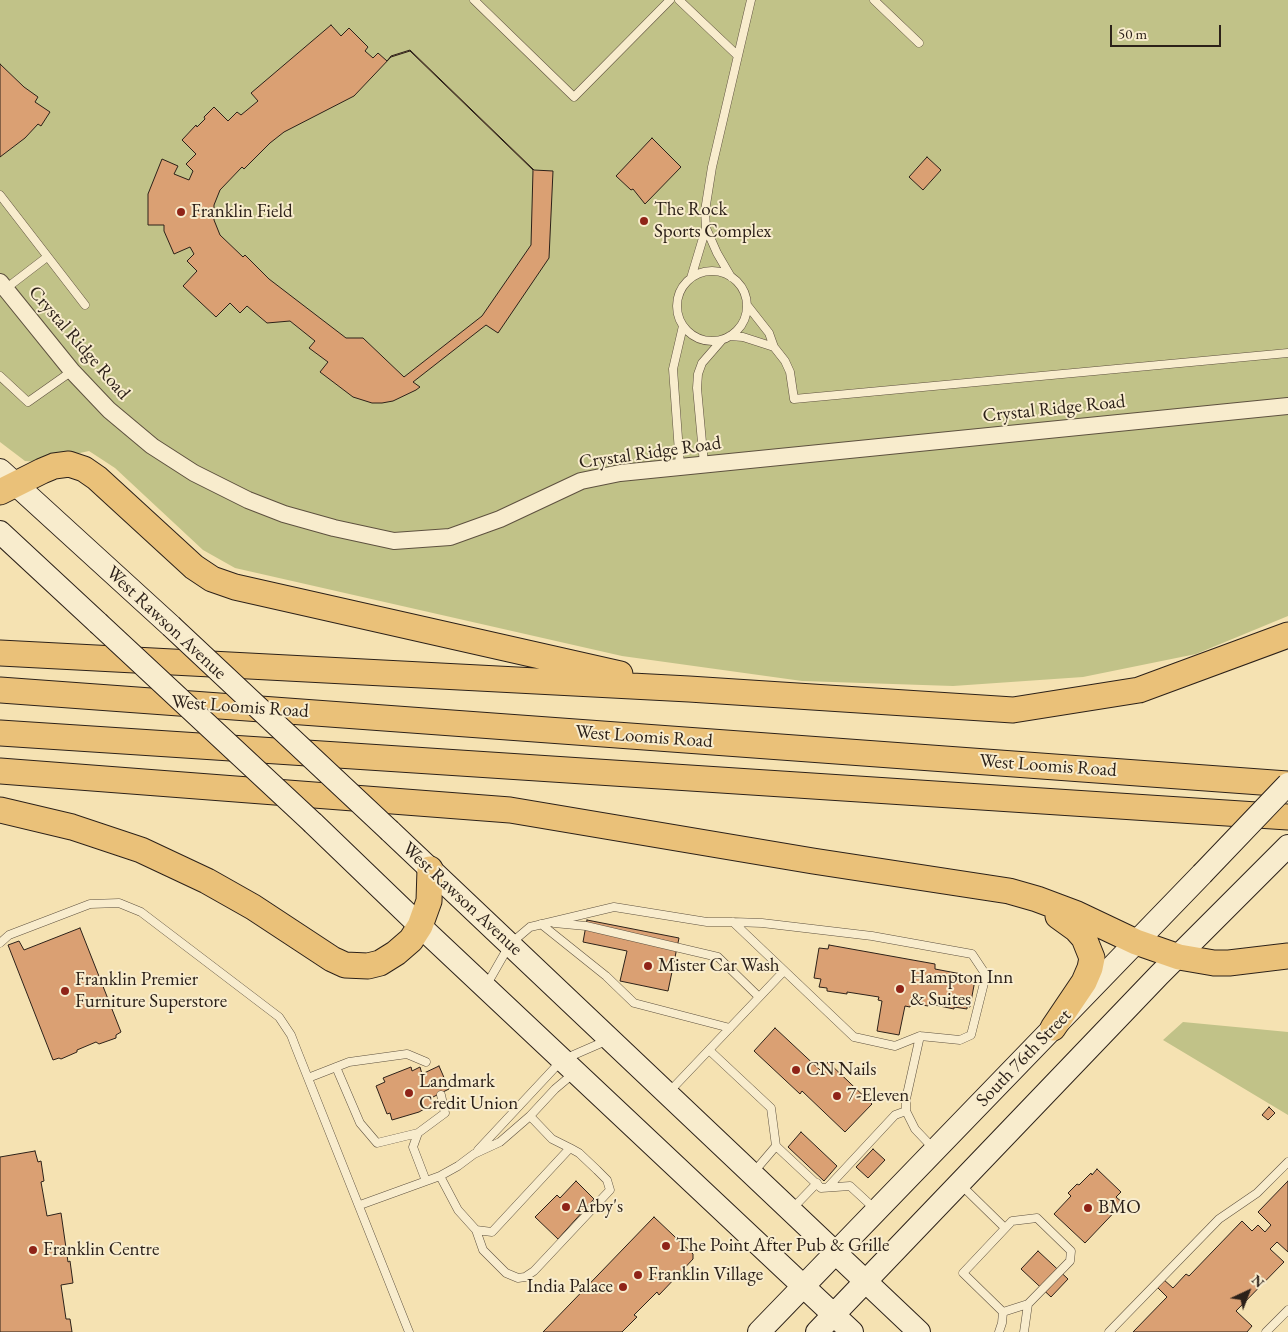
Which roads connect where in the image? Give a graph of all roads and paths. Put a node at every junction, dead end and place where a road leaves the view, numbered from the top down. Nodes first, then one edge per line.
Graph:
1 (474, 0) edge
2 (670, 0) edge
3 (679, 0) edge
4 (751, 0) edge
5 (874, 0) edge
6 (919, 43) dead end
7 (737, 55) junction
8 (0, 195) edge
9 (706, 228) junction
10 (47, 257) junction
11 (731, 277) junction
12 (690, 278) junction
13 (2, 288) edge
14 (85, 305) dead end
15 (748, 305) junction
16 (683, 326) junction
17 (730, 336) junction
18 (722, 340) junction
19 (774, 347) junction
20 (1288, 353) edge
21 (72, 371) junction
22 (0, 376) edge
23 (1288, 406) edge
24 (704, 464) junction
25 (680, 466) junction
26 (5, 482) edge
27 (0, 532) edge
28 (1288, 635) edge
29 (0, 654) edge
30 (688, 689) junction
31 (0, 690) edge
32 (0, 734) edge
33 (0, 771) edge
34 (1288, 784) edge
35 (0, 810) edge
36 (1288, 817) edge
37 (1288, 846) edge
38 (430, 869) junction
39 (1008, 891) junction
40 (734, 922) junction
41 (544, 923) junction
42 (420, 926) junction
43 (1136, 942) junction
44 (0, 943) edge
45 (510, 944) junction
46 (1288, 956) edge
47 (1179, 957) junction
48 (784, 971) junction
49 (486, 988) junction
50 (759, 997) junction
51 (730, 1028) junction
52 (1053, 1028) junction
53 (920, 1036) junction
54 (610, 1039) junction
55 (709, 1050) junction
56 (426, 1062) dead end
57 (569, 1066) junction
58 (336, 1067) junction
59 (308, 1078) junction
60 (668, 1093) junction
61 (441, 1095) dead end
62 (906, 1112) junction
63 (530, 1116) junction
64 (418, 1133) junction
65 (776, 1146) junction
66 (570, 1148) junction
67 (936, 1150) junction
68 (474, 1154) junction
69 (1288, 1162) edge
70 (753, 1174) junction
71 (440, 1176) junction
72 (426, 1181) junction
73 (817, 1183) junction
74 (959, 1184) junction
75 (828, 1187) junction
76 (360, 1205) junction
77 (792, 1210) junction
78 (877, 1211) junction
79 (1005, 1228) junction
80 (476, 1230) junction
81 (837, 1253) junction
82 (866, 1281) junction
83 (803, 1287) junction
84 (1028, 1304) junction
85 (1288, 1310) edge
86 (1003, 1312) junction
87 (834, 1314) junction
88 (409, 1332) edge
89 (759, 1332) edge
90 (817, 1332) edge
91 (852, 1332) edge
92 (919, 1332) edge
93 (998, 1332) edge
94 (1024, 1332) edge
95 (1109, 1332) edge
96 (1266, 1332) edge

1 - 2 lane
3 - 7 lane
4 - 7 lane
5 - 6 lane
7 - 9 lane
8 - 10 lane
9 - 11 lane
9 - 12 lane
10 - 13 lane
10 - 14 lane
11 - 12 lane
11 - 15 lane
12 - 16 lane
13 - 21 street, Crystal Ridge Road
15 - 17 lane
15 - 19 lane
16 - 18 lane
16 - 25 lane
17 - 18 lane
17 - 19 lane
18 - 24 lane
19 - 20 lane
21 - 22 lane
21 - 25 street, Crystal Ridge Road
23 - 24 street, Crystal Ridge Road
24 - 25 street, Crystal Ridge Road
26 - 30 main road
26 - 38 main road, West Rawson Avenue, bridge
27 - 42 main road, bridge
28 - 30 main road
29 - 30 main road
31 - 34 main road, West Loomis Road
32 - 36 main road, West Loomis Road
33 - 39 main road
34 - 43 main road, South 76th Street, bridge
35 - 42 main road
37 - 47 main road
38 - 42 main road
38 - 45 main road, West Rawson Avenue
39 - 43 main road
39 - 52 main road
40 - 41 lane
40 - 48 lane
40 - 53 lane
41 - 45 lane
41 - 50 lane
41 - 51 lane
42 - 49 main road
43 - 47 main road
43 - 52 main road, South 76th Street
44 - 59 lane
45 - 49 lane
45 - 54 main road, West Rawson Avenue
46 - 47 main road
47 - 74 main road
48 - 50 lane
48 - 53 lane
49 - 57 main road
50 - 51 lane
51 - 55 lane
52 - 67 main road, South 76th Street
53 - 62 lane
54 - 57 lane
54 - 60 main road, West Rawson Avenue
55 - 60 lane
55 - 65 lane
56 - 58 lane
57 - 63 lane
57 - 68 lane
57 - 83 main road
58 - 59 lane
58 - 64 lane
59 - 76 lane
60 - 70 main road, West Rawson Avenue
61 - 64 lane
62 - 67 lane
62 - 75 lane
63 - 66 lane
63 - 68 lane
64 - 72 lane
65 - 70 lane
65 - 73 lane
66 - 80 lane
66 - 80 lane
67 - 78 main road, South 76th Street
68 - 71 lane
69 - 95 lane
70 - 77 main road, West Rawson Avenue
71 - 72 lane
71 - 80 lane
72 - 76 lane
73 - 75 lane
73 - 77 lane
74 - 79 lane
74 - 82 main road
75 - 78 lane
76 - 88 lane
77 - 81 main road, West Rawson Avenue
78 - 81 main road, South 76th Street
79 - 84 lane
79 - 86 lane
81 - 82 main road, West Rawson Avenue
81 - 83 main road, South 76th Street
82 - 87 main road
82 - 92 main road, West Rawson Avenue
83 - 87 main road
83 - 89 main road, South 76th Street
84 - 86 lane
84 - 94 lane
85 - 96 lane
86 - 93 lane
87 - 90 main road
87 - 91 main road

